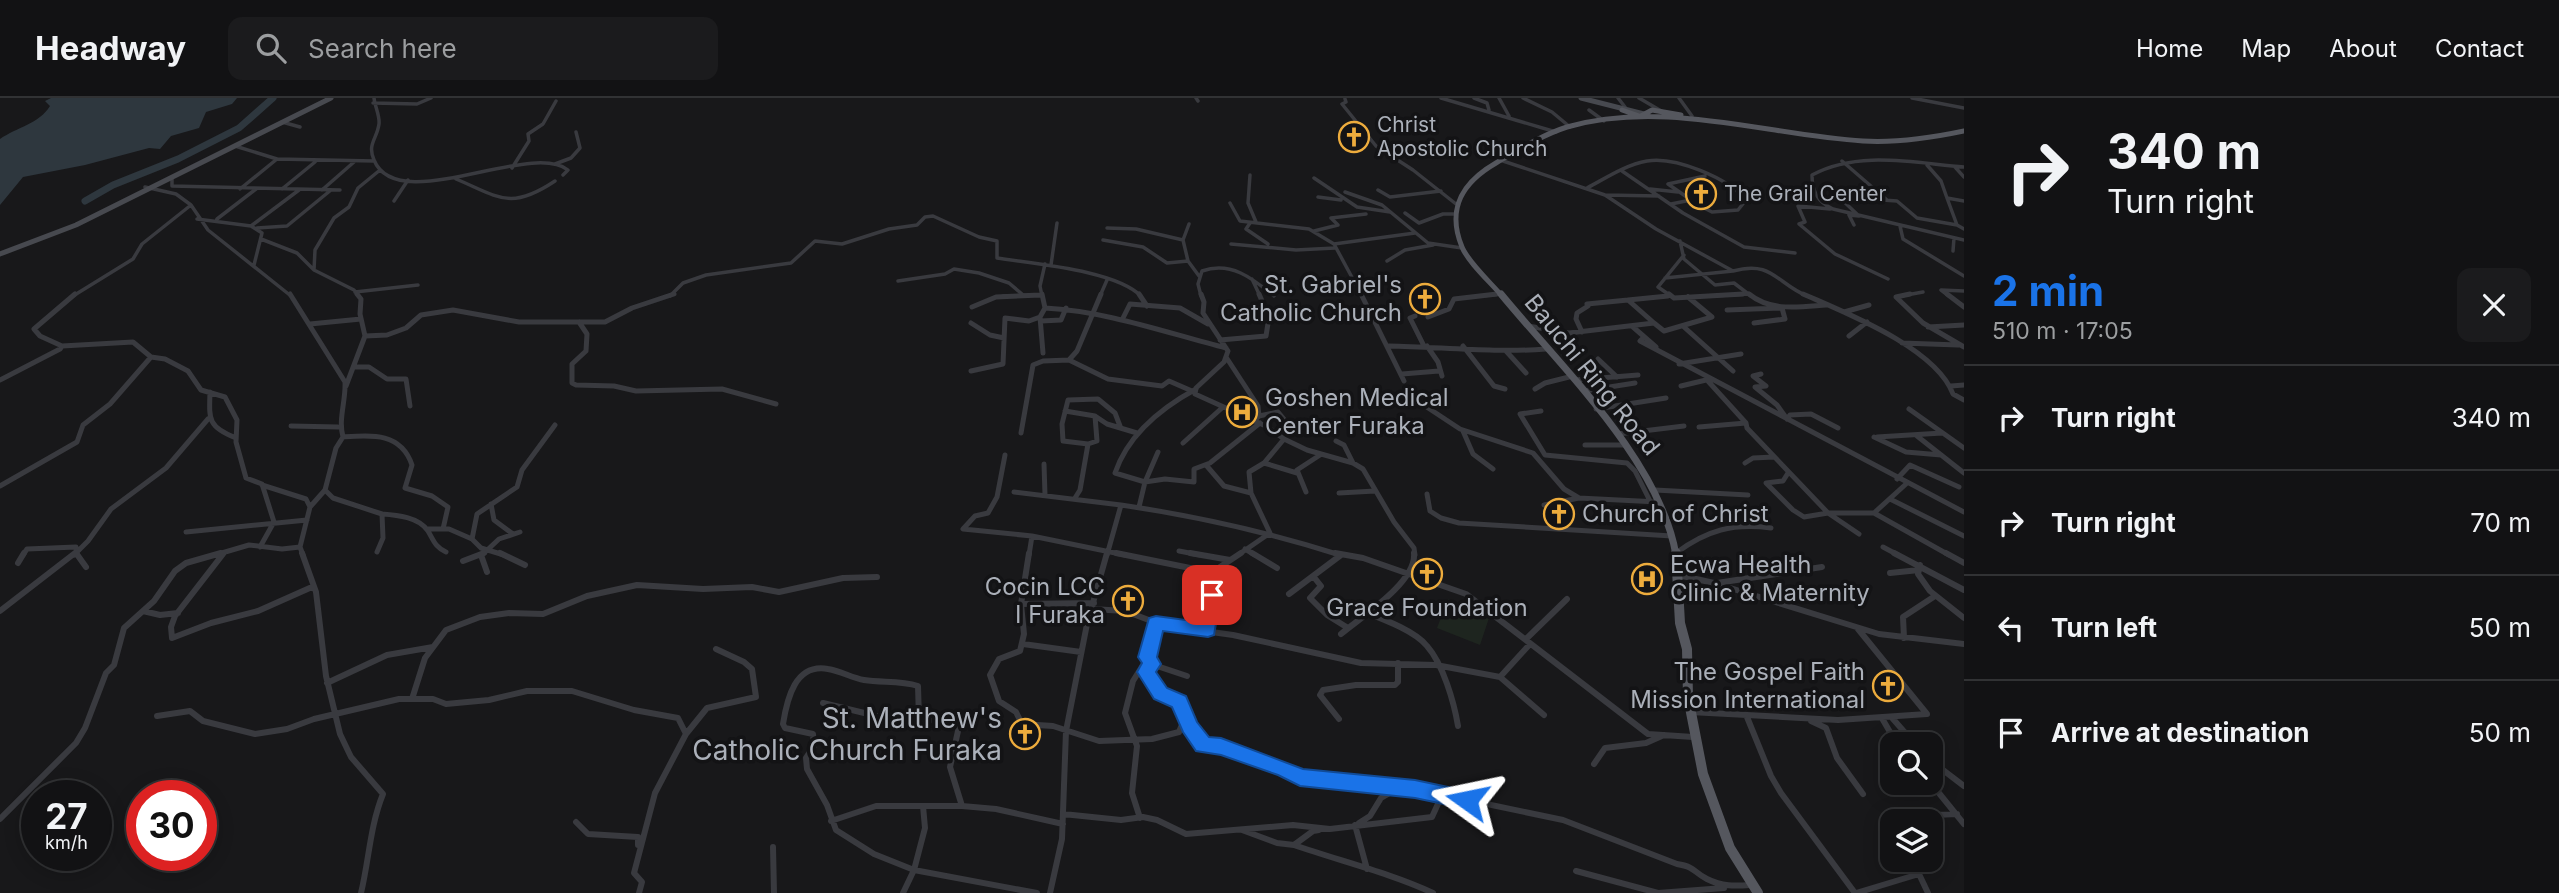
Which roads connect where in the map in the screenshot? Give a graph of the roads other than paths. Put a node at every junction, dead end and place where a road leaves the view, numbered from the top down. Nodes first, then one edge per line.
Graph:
1 (329, 98) edge
2 (431, 98) edge
3 (1441, 98) edge
4 (1474, 98) edge
5 (1499, 98) edge
6 (1523, 98) edge
7 (1581, 98) edge
8 (1590, 98) edge
9 (1618, 98) edge
10 (1639, 98) edge
11 (1679, 98) edge
12 (1912, 98) edge
13 (1937, 98) edge
14 (1345, 99) edge
15 (373, 100) edge
16 (556, 101) dead end
17 (1951, 105) junction
18 (1963, 107) edge
19 (1624, 108) junction
20 (1589, 110) dead end
21 (1489, 111) junction
22 (1662, 112) junction
23 (1650, 113) junction
24 (1509, 116) junction
25 (1639, 116) junction
26 (1692, 116) junction
27 (1657, 118) junction
28 (1667, 118) junction
29 (1628, 119) junction
30 (1604, 121) junction
31 (282, 122) junction
32 (300, 127) dead end
33 (1570, 127) junction
34 (1964, 130) edge
35 (576, 132) dead end
36 (1556, 132) junction
37 (235, 146) junction
38 (277, 159) junction
39 (1500, 160) junction
40 (374, 161) junction
41 (1842, 161) junction
42 (315, 162) junction
43 (354, 162) junction
44 (555, 164) junction
45 (1927, 165) junction
46 (1955, 167) junction
47 (1964, 167) edge
48 (512, 168) junction
49 (380, 170) junction
50 (1622, 171) junction
51 (563, 175) dead end
52 (1250, 175) dead end
53 (1708, 175) junction
54 (172, 177) junction
55 (453, 177) junction
56 (1964, 177) edge
57 (1314, 178) dead end
58 (408, 180) junction
59 (555, 181) dead end
60 (172, 186) junction
61 (146, 188) junction
62 (1587, 188) junction
63 (240, 189) junction
64 (256, 189) junction
65 (282, 189) junction
66 (300, 189) junction
67 (1647, 189) junction
68 (322, 190) junction
69 (331, 190) junction
70 (340, 190) dead end
71 (1378, 190) dead end
72 (1441, 191) junction
73 (167, 192) junction
74 (1345, 192) dead end
75 (1679, 192) junction
76 (1414, 195) junction
77 (1605, 195) junction
78 (1659, 196) junction
79 (1318, 197) dead end
80 (1390, 197) junction
81 (1947, 198) junction
82 (1887, 200) junction
83 (394, 201) dead end
84 (1344, 201) junction
85 (1690, 201) junction
86 (1964, 201) edge
87 (1230, 203) dead end
88 (1420, 203) dead end
89 (1455, 204) junction
90 (1671, 204) junction
91 (191, 205) junction
92 (1382, 205) junction
93 (1833, 209) junction
94 (1390, 212) junction
95 (1373, 213) junction
96 (1405, 213) dead end
97 (1455, 214) junction
98 (1859, 216) junction
99 (197, 219) junction
100 (216, 220) junction
101 (1057, 223) dead end
102 (1253, 223) junction
103 (1189, 224) dead end
104 (1854, 225) dead end
105 (1957, 225) junction
106 (1900, 226) junction
107 (252, 227) junction
108 (1107, 228) dead end
109 (1964, 229) edge
110 (1314, 231) junction
111 (1415, 233) junction
112 (1954, 238) junction
113 (261, 239) junction
114 (1103, 240) dead end
115 (1183, 240) junction
116 (1964, 240) edge
117 (1680, 241) junction
118 (1231, 244) dead end
119 (1433, 245) junction
120 (1270, 246) junction
121 (1335, 246) junction
122 (1462, 248) junction
123 (1953, 251) dead end
124 (0, 252) edge
125 (1796, 253) dead end
126 (1684, 255) junction
127 (1188, 261) junction
128 (1387, 261) dead end
129 (254, 265) junction
130 (1048, 265) junction
131 (314, 270) junction
132 (1733, 271) junction
133 (1702, 274) junction
134 (1199, 276) junction
135 (1251, 276) junction
136 (1964, 276) edge
137 (1665, 278) junction
138 (1888, 279) dead end
139 (1107, 280) junction
140 (898, 281) dead end
141 (418, 285) dead end
142 (1964, 291) edge
143 (355, 292) junction
144 (1923, 292) dead end
145 (1022, 294) junction
146 (1500, 294) junction
147 (1041, 295) junction
148 (1750, 295) junction
149 (1274, 296) dead end
150 (1668, 296) junction
151 (1687, 297) junction
152 (1628, 300) junction
153 (1829, 305) junction
154 (1869, 305) dead end
155 (1147, 306) junction
156 (972, 307) dead end
157 (1964, 307) edge
158 (1045, 308) junction
159 (1066, 308) junction
160 (1782, 308) junction
161 (1727, 310) dead end
162 (1844, 312) junction
163 (1094, 316) junction
164 (1415, 316) dead end
165 (1429, 317) dead end
166 (361, 319) junction
167 (1041, 319) junction
168 (1122, 320) junction
169 (579, 322) junction
170 (1867, 322) junction
171 (971, 323) dead end
172 (1654, 323) junction
173 (1754, 323) dead end
174 (310, 324) junction
175 (1211, 325) junction
176 (1525, 325) junction
177 (1964, 325) edge
178 (1633, 327) junction
179 (1684, 327) junction
180 (1928, 327) junction
181 (1582, 332) junction
182 (1849, 336) dead end
183 (365, 337) junction
184 (1006, 340) junction
185 (1220, 340) junction
186 (1902, 343) junction
187 (62, 346) junction
188 (1389, 346) junction
189 (1425, 346) junction
190 (1463, 346) junction
191 (1963, 346) edge
192 (1226, 348) junction
193 (1546, 349) junction
194 (1506, 351) junction
195 (1043, 353) dead end
196 (1741, 354) dead end
197 (151, 357) junction
198 (1226, 357) junction
199 (1719, 357) junction
200 (1598, 359) dead end
201 (1069, 360) junction
202 (1679, 363) junction
203 (355, 367) junction
204 (971, 371) dead end
205 (1734, 371) dead end
206 (1526, 373) dead end
207 (1402, 374) junction
208 (1761, 374) dead end
209 (1637, 375) dead end
210 (1617, 377) junction
211 (1705, 378) junction
212 (1570, 379) junction
213 (0, 380) edge
214 (1404, 381) dead end
215 (1635, 383) dead end
216 (1964, 385) edge
217 (346, 386) junction
218 (1681, 386) dead end
219 (1951, 386) junction
220 (1535, 389) dead end
221 (1194, 390) junction
222 (1505, 390) dead end
223 (210, 391) junction
224 (1581, 392) junction
225 (1407, 394) dead end
226 (1666, 398) dead end
227 (1964, 400) edge
228 (776, 404) dead end
229 (410, 406) dead end
230 (1223, 407) junction
231 (1595, 408) junction
232 (1909, 409) dead end
233 (1065, 411) junction
234 (1541, 411) dead end
235 (1095, 416) junction
236 (208, 419) junction
237 (1787, 419) junction
238 (1258, 420) junction
239 (1746, 423) junction
240 (555, 425) dead end
241 (291, 426) dead end
242 (1120, 426) junction
243 (1684, 426) dead end
244 (338, 427) junction
245 (1699, 427) dead end
246 (201, 428) junction
247 (1838, 428) dead end
248 (1293, 430) dead end
249 (1463, 431) junction
250 (222, 433) junction
251 (1021, 433) dead end
252 (1137, 433) junction
253 (1942, 433) junction
254 (1618, 434) junction
255 (1917, 436) junction
256 (343, 437) junction
257 (236, 438) junction
258 (1284, 439) junction
259 (1336, 441) dead end
260 (1183, 443) dead end
261 (1088, 444) junction
262 (1585, 445) dead end
263 (1626, 445) junction
264 (1964, 448) edge
265 (1158, 452) dead end
266 (1005, 455) dead end
267 (1320, 455) junction
268 (1941, 455) junction
269 (1774, 457) junction
270 (1924, 457) junction
271 (1264, 463) junction
272 (1353, 463) junction
273 (1745, 463) dead end
274 (1044, 464) dead end
275 (1206, 465) junction
276 (1910, 465) junction
277 (1493, 469) dead end
278 (1297, 473) junction
279 (1964, 473) edge
280 (1788, 474) junction
281 (1897, 479) junction
282 (1145, 482) junction
283 (262, 484) junction
284 (1906, 484) junction
285 (0, 486) edge
286 (1959, 487) dead end
287 (325, 490) junction
288 (1655, 490) junction
289 (1375, 491) junction
290 (1014, 492) dead end
291 (1306, 492) dead end
292 (1251, 493) junction
293 (1339, 494) dead end
294 (1427, 494) dead end
295 (1045, 495) junction
296 (1748, 495) dead end
297 (1074, 498) junction
298 (1579, 498) junction
299 (1890, 499) junction
300 (1650, 501) junction
301 (1661, 502) junction
302 (491, 503) junction
303 (1121, 505) junction
304 (1544, 505) dead end
305 (310, 508) junction
306 (1139, 508) junction
307 (1964, 512) edge
308 (1828, 513) junction
309 (1874, 513) junction
310 (382, 514) junction
311 (307, 520) junction
312 (274, 525) junction
313 (1771, 528) dead end
314 (427, 529) junction
315 (443, 529) junction
316 (186, 531) dead end
317 (1270, 533) junction
318 (1859, 534) dead end
319 (1032, 536) junction
320 (1672, 536) junction
321 (1964, 536) edge
322 (472, 539) junction
323 (260, 547) junction
324 (300, 547) junction
325 (1883, 547) dead end
326 (481, 548) junction
327 (489, 549) junction
328 (1245, 549) junction
329 (1179, 551) dead end
330 (377, 552) dead end
331 (446, 552) dead end
332 (1108, 552) junction
333 (76, 553) junction
334 (1676, 553) junction
335 (223, 554) junction
336 (1341, 555) junction
337 (481, 556) junction
338 (1230, 560) junction
339 (463, 561) dead end
340 (18, 563) dead end
341 (1964, 563) edge
342 (525, 565) dead end
343 (86, 566) dead end
344 (1822, 566) dead end
345 (1220, 567) dead end
346 (1277, 568) dead end
347 (1919, 568) junction
348 (1195, 569) dead end
349 (487, 572) dead end
350 (1410, 573) junction
351 (1890, 573) dead end
352 (1678, 575) junction
353 (1313, 576) junction
354 (877, 577) dead end
355 (1714, 583) junction
356 (312, 587) junction
357 (1964, 590) edge
358 (1289, 594) dead end
359 (1935, 596) junction
360 (1229, 597) dead end
361 (1567, 599) dead end
362 (1021, 604) junction
363 (1345, 604) dead end
364 (1093, 606) junction
365 (0, 611) edge
366 (143, 611) junction
367 (178, 612) junction
368 (1367, 613) junction
369 (1964, 618) edge
370 (1156, 623) junction
371 (1348, 628) junction
372 (1858, 629) junction
373 (1208, 630) junction
374 (1342, 634) dead end
375 (1905, 638) junction
376 (1528, 642) junction
377 (1023, 644) junction
378 (1964, 644) edge
379 (433, 647) junction
380 (716, 649) dead end
381 (1081, 652) junction
382 (1149, 660) junction
383 (1398, 663) junction
384 (1436, 665) junction
385 (1187, 676) dead end
386 (1500, 677) junction
387 (327, 683) junction
388 (412, 699) junction
389 (822, 703) dead end
390 (1690, 712) junction
391 (336, 714) junction
392 (1186, 715) junction
393 (1544, 715) dead end
394 (157, 716) dead end
395 (1747, 717) junction
396 (919, 719) junction
397 (1339, 719) dead end
398 (1893, 719) junction
399 (1809, 720) junction
400 (1883, 720) junction
401 (1458, 726) dead end
402 (1066, 731) junction
403 (1890, 732) edge
404 (1904, 732) edge
405 (686, 734) junction
406 (1667, 734) junction
407 (1693, 737) junction
408 (1134, 738) junction
409 (1594, 764) dead end
410 (1943, 770) edge
411 (1964, 786) edge
412 (1400, 788) junction
413 (1863, 794) dead end
414 (1442, 795) junction
415 (1941, 795) edge
416 (923, 806) junction
417 (962, 806) junction
418 (10, 809) junction
419 (0, 810) edge
420 (1063, 814) junction
421 (1957, 814) junction
422 (1943, 815) edge
423 (1140, 818) junction
424 (0, 819) edge
425 (831, 821) junction
426 (576, 822) dead end
427 (1063, 824) junction
428 (1964, 824) edge
429 (1357, 825) junction
430 (1239, 829) junction
431 (1294, 845) junction
432 (772, 847) dead end
433 (638, 851) junction
434 (1367, 869) junction
435 (914, 870) junction
436 (1576, 871) dead end
437 (1919, 874) joint
438 (1727, 887) junction
439 (1003, 889) edge
440 (1755, 889) edge
441 (361, 893) edge
442 (639, 893) edge
443 (774, 893) edge
444 (903, 893) edge
445 (1037, 893) edge
446 (1051, 893) edge
447 (1433, 893) edge
448 (1855, 893) edge
449 (1928, 893) edge

1 - 31 main road
1 - 61 main road
2 - 15 street
3 - 21 street
4 - 21 street
5 - 24 street
6 - 33 street
7 - 19 main road
8 - 19 main road
9 - 19 street
10 - 22 street
11 - 26 street
12 - 17 street
13 - 17 street
14 - 72 street
15 - 40 street
16 - 48 street
17 - 18 street
19 - 23 main road
19 - 25 main road
20 - 30 street
21 - 24 street
22 - 23 main road
22 - 26 main road
22 - 28 main road
23 - 25 main road
23 - 27 main road
24 - 36 street
25 - 29 main road
26 - 34 main road
27 - 28 main road
27 - 29 main road
28 - 34 main road
29 - 30 main road
30 - 33 main road
31 - 32 street
31 - 37 main road
33 - 36 main road
35 - 44 street
36 - 39 main road
37 - 38 street
37 - 54 main road
38 - 42 street
38 - 63 street
39 - 62 street
39 - 89 main road
40 - 43 street
40 - 49 street
41 - 45 street
41 - 82 street
41 - 93 street
42 - 43 street
42 - 65 street
43 - 68 street
44 - 48 street
44 - 51 street
45 - 46 street
45 - 81 street
46 - 47 street
46 - 56 street
48 - 55 street
49 - 58 street
49 - 131 street
50 - 53 street
50 - 62 street
50 - 67 street
52 - 102 street
53 - 75 street
53 - 85 street
54 - 60 street
54 - 61 main road
55 - 58 street
55 - 59 street
57 - 84 street
58 - 83 street
60 - 63 street
60 - 73 street
61 - 73 street
61 - 124 main road
62 - 77 street
63 - 64 street
64 - 65 street
64 - 100 street
65 - 66 street
66 - 68 street
66 - 107 street
67 - 75 street
67 - 78 street
68 - 69 street
69 - 70 street
69 - 107 street
71 - 80 street
72 - 76 street
72 - 89 street
73 - 91 street
74 - 92 street
75 - 85 street
76 - 80 street
76 - 88 street
77 - 78 street
77 - 117 street
78 - 90 street
79 - 84 street
80 - 92 street
81 - 86 street
81 - 105 street
82 - 98 street
82 - 105 street
84 - 95 street
85 - 90 street
87 - 102 street
89 - 97 main road, Bauchi Ring Road
90 - 125 street
91 - 99 street
91 - 187 street
92 - 94 street
93 - 98 street
93 - 138 street
94 - 95 street
94 - 111 street
95 - 110 street
96 - 97 street
97 - 122 main road, Bauchi Ring Road
98 - 104 street
98 - 106 street
99 - 100 street
99 - 129 street
100 - 107 street
101 - 130 street
102 - 110 street
102 - 120 street
103 - 115 street
105 - 109 street
106 - 112 street
106 - 136 street
107 - 113 street
108 - 115 street
110 - 121 street
111 - 119 street
111 - 121 street
112 - 116 street
112 - 123 street
113 - 129 street
113 - 131 street
114 - 127 street
115 - 127 street
117 - 126 street
117 - 132 street
118 - 120 street
119 - 122 street
119 - 128 street
120 - 121 street
121 - 188 street
122 - 146 main road, Bauchi Ring Road
126 - 133 street
126 - 137 street
127 - 134 street
129 - 174 street
130 - 139 street
130 - 147 street
130 - 169 street
131 - 143 street
132 - 133 street
132 - 153 street
133 - 137 street
133 - 148 street
134 - 135 street
134 - 175 street
135 - 149 street
135 - 185 street
137 - 150 street
139 - 155 street
139 - 163 street
140 - 145 street
141 - 143 street
142 - 157 street
143 - 166 street
144 - 180 street
145 - 147 street
145 - 156 street
146 - 165 street
146 - 176 main road, Bauchi Ring Road
147 - 158 street
148 - 151 street
148 - 160 street
150 - 151 street
150 - 152 street
151 - 179 street
152 - 172 street
152 - 181 street
153 - 160 street
153 - 162 street
154 - 162 street
155 - 168 street
155 - 175 street
158 - 159 street
158 - 167 street
159 - 163 street
159 - 167 street
160 - 161 street
160 - 173 street
162 - 170 street
163 - 168 street
163 - 201 street
164 - 189 street
166 - 174 street
166 - 183 street
167 - 184 street
167 - 195 street
168 - 192 street
169 - 183 street
169 - 228 street
170 - 182 street
170 - 186 street
171 - 184 street
172 - 178 street
172 - 179 street
174 - 217 street
175 - 185 street
176 - 181 street
176 - 193 main road, Bauchi Ring Road
177 - 180 street
178 - 181 street
178 - 202 street
179 - 199 street
180 - 191 street
183 - 203 street
184 - 204 street
185 - 192 street
186 - 191 street
186 - 219 street
187 - 197 street
187 - 213 street
188 - 189 street
188 - 207 street
189 - 190 street
189 - 207 street
190 - 194 street
190 - 222 street
192 - 198 street
193 - 194 street
193 - 212 main road, Bauchi Ring Road
194 - 206 street
196 - 199 street
197 - 223 street
197 - 285 street
198 - 221 street
198 - 238 street
199 - 202 street
199 - 205 street
200 - 210 street
201 - 221 street
201 - 251 street
202 - 211 street
203 - 217 street
203 - 229 street
207 - 214 street
208 - 237 street
209 - 210 street
210 - 212 street
211 - 218 street
211 - 237 street
211 - 239 street
212 - 220 street
212 - 224 main road, Bauchi Ring Road
215 - 224 street
216 - 219 street
217 - 244 street
219 - 227 street
221 - 230 street
221 - 252 street
223 - 236 street
223 - 257 street
224 - 231 main road, Bauchi Ring Road
225 - 249 street
226 - 231 street
230 - 238 street
230 - 260 street
231 - 254 main road, Bauchi Ring Road
232 - 253 street
233 - 235 street
233 - 242 street
233 - 261 street
234 - 300 street
235 - 242 street
235 - 261 street
236 - 246 street
236 - 250 street
237 - 247 street
237 - 281 street
238 - 248 street
238 - 258 street
238 - 275 street
239 - 245 street
239 - 269 street
240 - 302 street
241 - 244 street
242 - 252 street
243 - 254 street
244 - 256 street
246 - 250 street
246 - 333 street
249 - 277 street
249 - 298 street
250 - 257 street
252 - 282 street
253 - 255 street
253 - 264 street
254 - 263 main road, Bauchi Ring Road
255 - 268 street
255 - 270 street
256 - 287 street
256 - 315 street
257 - 283 street
258 - 267 street
258 - 271 street
259 - 272 street
261 - 297 street
262 - 263 street
263 - 288 main road, Bauchi Ring Road
265 - 282 street
266 - 319 street
267 - 272 street
267 - 278 street
268 - 270 street
268 - 279 street
269 - 273 street
269 - 280 street
270 - 276 street
271 - 278 street
271 - 292 street
272 - 289 street
274 - 295 street
275 - 282 street
275 - 292 street
276 - 281 street
276 - 286 street
278 - 291 street
280 - 308 street
280 - 308 street
281 - 284 street
282 - 306 street
283 - 305 street
283 - 312 street
284 - 299 street
284 - 307 street
287 - 305 street
287 - 310 street
288 - 296 street
288 - 301 main road, Bauchi Ring Road
289 - 293 street
289 - 350 street
290 - 295 street
292 - 317 street
294 - 320 street
295 - 297 street
297 - 303 street
298 - 300 street
298 - 304 street
299 - 309 street
299 - 321 street
300 - 301 street
301 - 320 main road, Bauchi Ring Road
302 - 322 street
302 - 327 street
303 - 306 street
303 - 332 street
305 - 311 street
306 - 317 street
308 - 309 street
308 - 318 street
309 - 341 street
310 - 314 street
310 - 330 street
311 - 312 street
311 - 324 street
312 - 316 street
312 - 323 street
313 - 334 street
314 - 315 street
314 - 331 street
315 - 322 street
317 - 328 street
317 - 336 street
319 - 332 street
319 - 362 street
320 - 334 main road, Bauchi Ring Road
322 - 326 street
323 - 324 street
323 - 335 street
324 - 356 street
325 - 347 street
326 - 327 street
326 - 337 street
327 - 337 street
327 - 342 street
328 - 338 street
328 - 346 street
329 - 338 street
332 - 348 street
332 - 364 street
333 - 340 street
333 - 343 street
333 - 365 street
334 - 352 main road, Bauchi Ring Road
335 - 366 street
335 - 367 street
336 - 350 street
336 - 353 street
337 - 339 street
337 - 349 street
338 - 345 street
344 - 355 street
347 - 351 street
347 - 357 street
347 - 359 street
350 - 368 street
350 - 376 street
352 - 355 street
352 - 390 main road, Bauchi Ring Road
353 - 358 street
353 - 371 street
354 - 379 street
355 - 372 street
356 - 367 street
356 - 387 street
359 - 369 street
359 - 375 street
360 - 373 street
361 - 376 street
362 - 364 street
362 - 377 street
363 - 368 street
364 - 370 street
364 - 381 street
366 - 367 street
366 - 418 street
368 - 371 street
368 - 384 street
370 - 373 street
370 - 382 street
371 - 374 street
372 - 375 street
372 - 398 street
373 - 383 street
375 - 378 street
376 - 386 street
376 - 406 street
377 - 381 street
377 - 402 street
379 - 387 street
379 - 388 street
380 - 405 street
381 - 402 street
382 - 385 street
382 - 392 street
382 - 408 street
383 - 384 street
383 - 397 street
384 - 386 street
384 - 401 street
386 - 393 street
387 - 391 street
388 - 391 street
388 - 405 street
389 - 396 street
390 - 395 street
390 - 407 main road, Bauchi Ring Road
391 - 394 street
391 - 441 street
392 - 408 street
392 - 412 street
395 - 399 street
395 - 448 street
396 - 417 street
396 - 425 street
398 - 400 street
398 - 404 street
399 - 400 street
399 - 413 street
400 - 403 street
402 - 408 street
402 - 420 street
405 - 433 street
406 - 407 street
406 - 409 street
407 - 440 main road, Bauchi Ring Road
408 - 423 street
410 - 411 street
412 - 414 street
412 - 429 street
414 - 429 street
414 - 438 street
415 - 421 street
416 - 417 street
416 - 425 street
416 - 435 street
417 - 427 street
418 - 419 street
418 - 424 street
420 - 423 street
420 - 427 street
421 - 422 street
421 - 428 street
423 - 430 street
425 - 435 street
426 - 433 street
427 - 446 street
429 - 430 street
429 - 431 street
429 - 434 street
430 - 431 street
431 - 434 street
432 - 443 street
433 - 442 street
434 - 447 street
435 - 439 street
435 - 444 street
436 - 438 street
437 - 448 street
437 - 449 street
438 - 440 street
439 - 445 street

